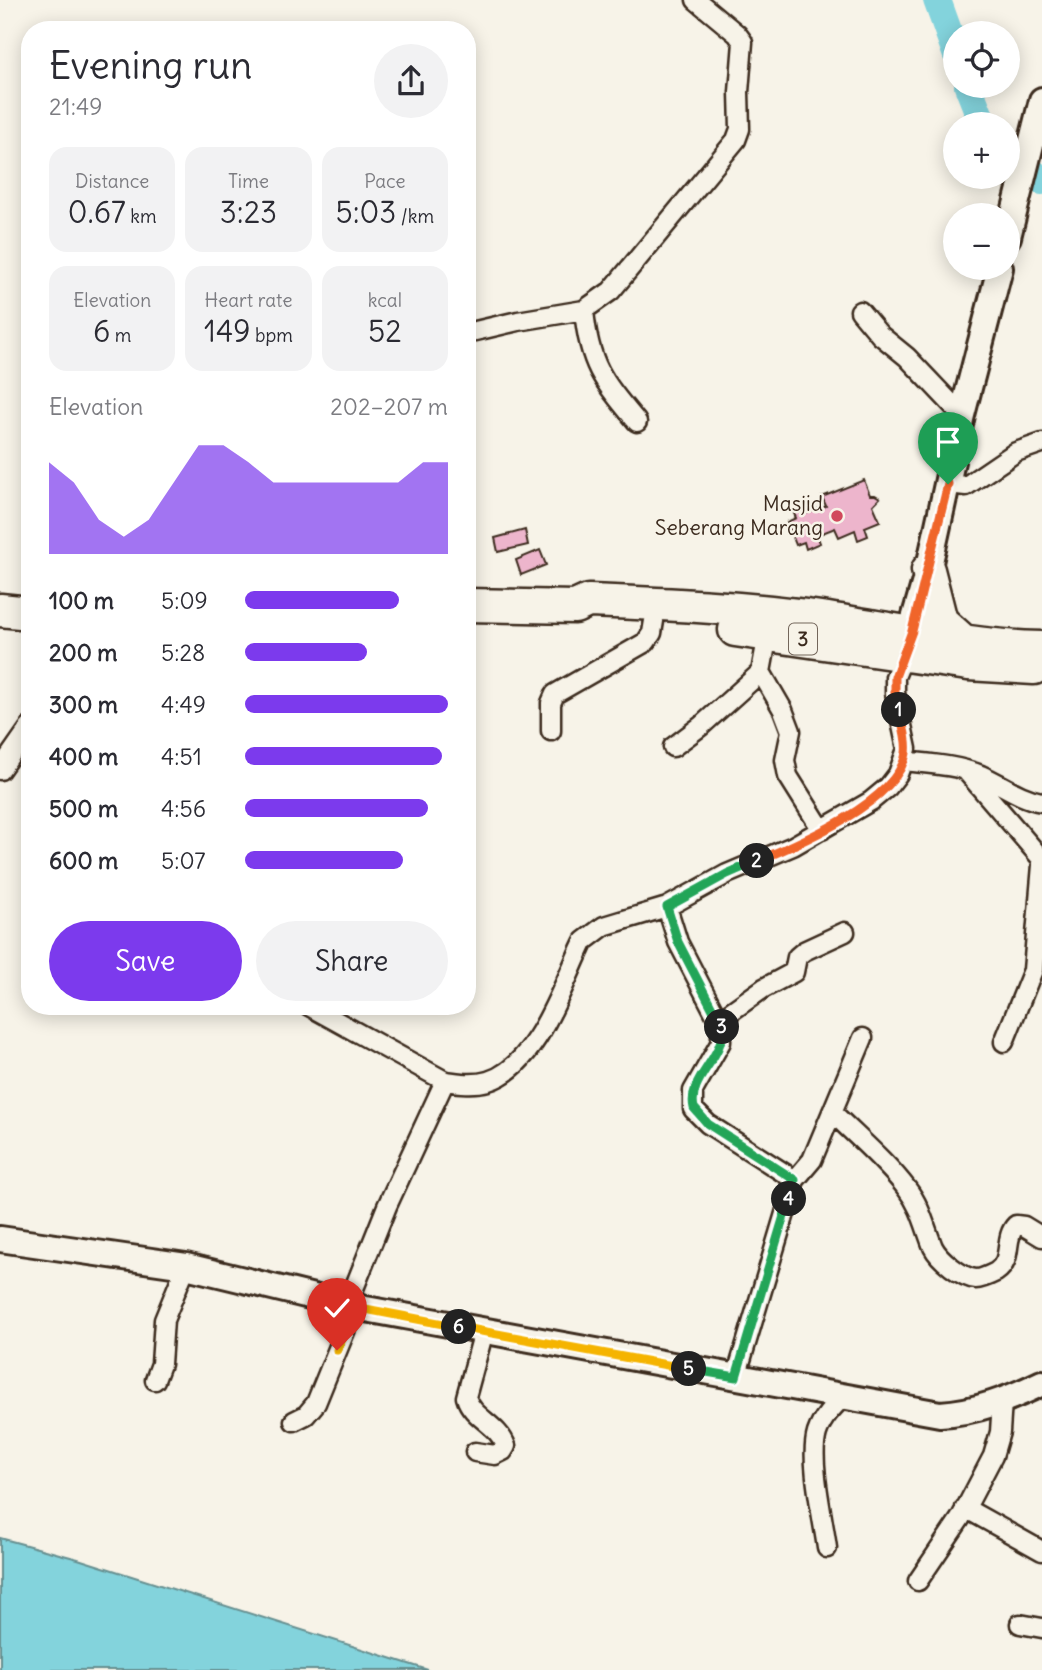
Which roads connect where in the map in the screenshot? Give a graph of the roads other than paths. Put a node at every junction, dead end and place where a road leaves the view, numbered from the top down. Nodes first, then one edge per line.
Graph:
1 (696, 0) edge
2 (1042, 100) edge
3 (1017, 203) edge
4 (997, 280) edge
5 (584, 310) junction
6 (860, 311) dead end
7 (476, 331) edge
8 (962, 415) junction
9 (637, 422) dead end
10 (1042, 443) edge
11 (948, 484) junction
12 (928, 570) junction
13 (476, 606) edge
14 (575, 607) junction
15 (0, 610) edge
16 (21, 611) edge
17 (654, 621) junction
18 (768, 635) junction
19 (961, 639) junction
20 (908, 643) junction
21 (1042, 648) edge
22 (1042, 668) edge
23 (761, 672) junction
24 (551, 731) dead end
25 (21, 740) edge
26 (673, 747) dead end
27 (904, 761) junction
28 (0, 770) edge
29 (965, 770) junction
30 (1042, 802) edge
31 (822, 830) junction
32 (1042, 864) edge
33 (667, 907) junction
34 (845, 932) dead end
35 (325, 1015) edge
36 (719, 1020) junction
37 (863, 1038) dead end
38 (1004, 1042) dead end
39 (445, 1081) junction
40 (832, 1112) junction
41 (795, 1180) junction
42 (1042, 1237) edge
43 (0, 1239) edge
44 (186, 1266) junction
45 (351, 1306) junction
46 (484, 1331) junction
47 (736, 1377) junction
48 (155, 1380) dead end
49 (1042, 1383) edge
50 (818, 1392) junction
51 (843, 1397) junction
52 (1002, 1401) junction
53 (294, 1421) dead end
54 (822, 1422) junction
55 (475, 1452) dead end
56 (965, 1508) junction
57 (827, 1548) dead end
58 (1042, 1551) edge
59 (918, 1581) dead end
60 (1020, 1624) dead end
61 (1042, 1628) edge

1 - 5 street
2 - 3 street
4 - 8 street
5 - 7 street
5 - 9 street
6 - 8 street
8 - 11 street
10 - 11 street
11 - 12 street
12 - 19 highway
12 - 20 street
13 - 14 highway, 3
14 - 17 highway, 3
14 - 20 highway, 3
15 - 16 highway
17 - 18 highway, 3
17 - 24 street
18 - 20 highway, 3
18 - 23 street
19 - 20 highway, 3
19 - 21 highway, 3
20 - 22 highway, 3
20 - 27 street
23 - 26 street
23 - 31 street
25 - 28 street
27 - 29 street
27 - 31 street
29 - 30 street
29 - 32 street
31 - 33 street
32 - 38 street
33 - 36 street
33 - 39 street
34 - 36 street
35 - 39 street
36 - 41 street
37 - 40 street
39 - 45 street
40 - 41 street
40 - 42 street
41 - 47 street
43 - 44 street
44 - 45 street
44 - 48 street
45 - 46 street
45 - 53 street
46 - 47 street
46 - 55 street
47 - 50 street
49 - 52 street
50 - 51 street
50 - 54 street
51 - 52 street
51 - 54 street
52 - 56 street
54 - 57 street
56 - 58 street
56 - 59 street
60 - 61 street

